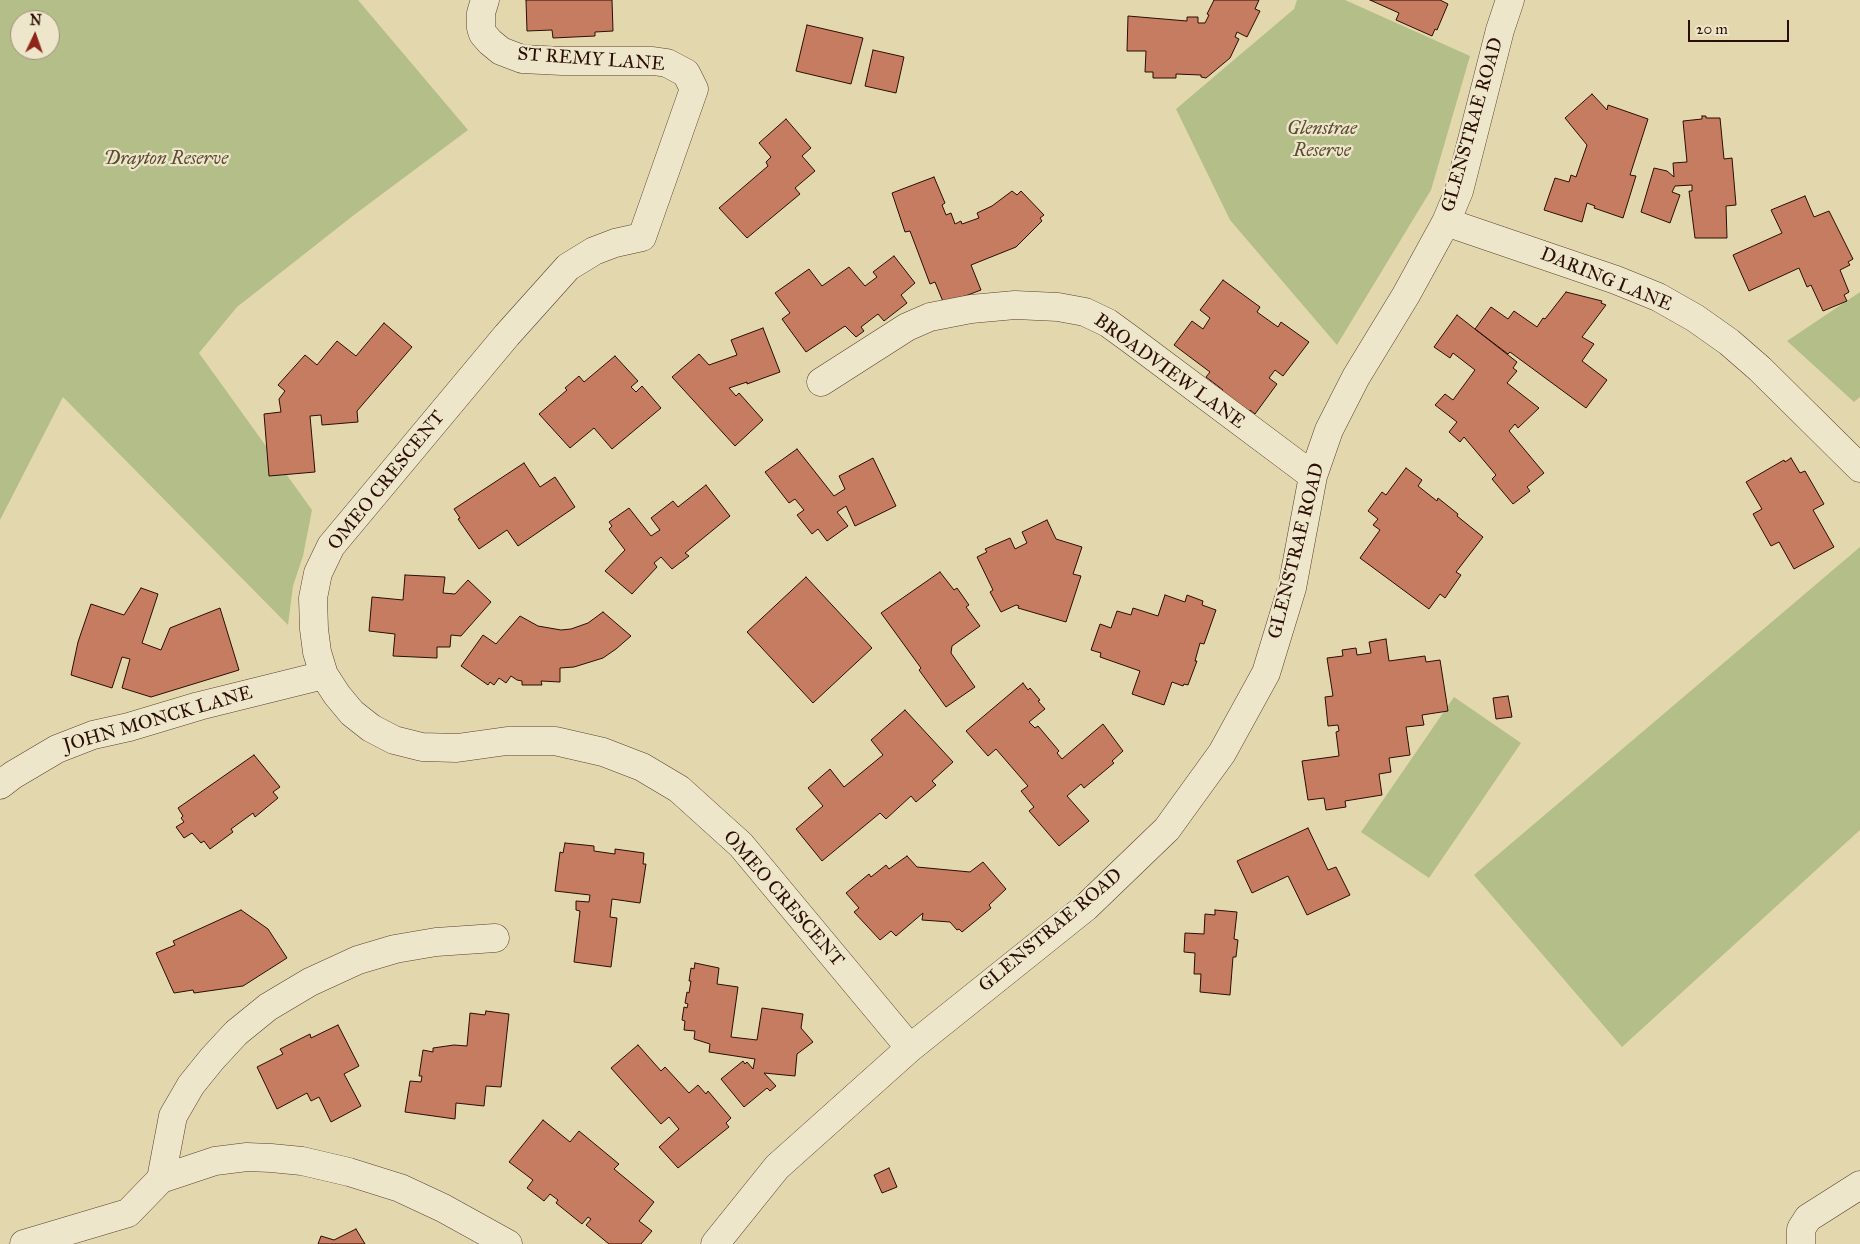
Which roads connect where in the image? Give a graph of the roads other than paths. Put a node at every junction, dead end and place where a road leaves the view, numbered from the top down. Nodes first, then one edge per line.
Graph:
1 (486, 0) edge
2 (1510, 0) edge
3 (1446, 222) junction
4 (642, 237) joint
5 (822, 382) dead end
6 (1860, 468) edge
7 (1312, 476) junction
8 (324, 675) junction
9 (0, 785) edge
10 (495, 938) dead end
11 (910, 1048) junction
12 (161, 1179) junction
13 (1860, 1185) edge
14 (24, 1244) edge
15 (508, 1244) edge
16 (715, 1244) edge
17 (1801, 1244) edge

1 - 4 street, ST REMY LANE
2 - 3 street, GLENSTRAE ROAD
3 - 6 street, DARING LANE
3 - 7 street, GLENSTRAE ROAD
4 - 8 street, OMEO CRESCENT
5 - 7 street, BROADVIEW LANE
7 - 11 street, GLENSTRAE ROAD
8 - 9 street, JOHN MONCK LANE
8 - 11 street, OMEO CRESCENT
10 - 12 street
11 - 16 street, GLENSTRAE ROAD
12 - 14 street
12 - 15 street
13 - 17 street

